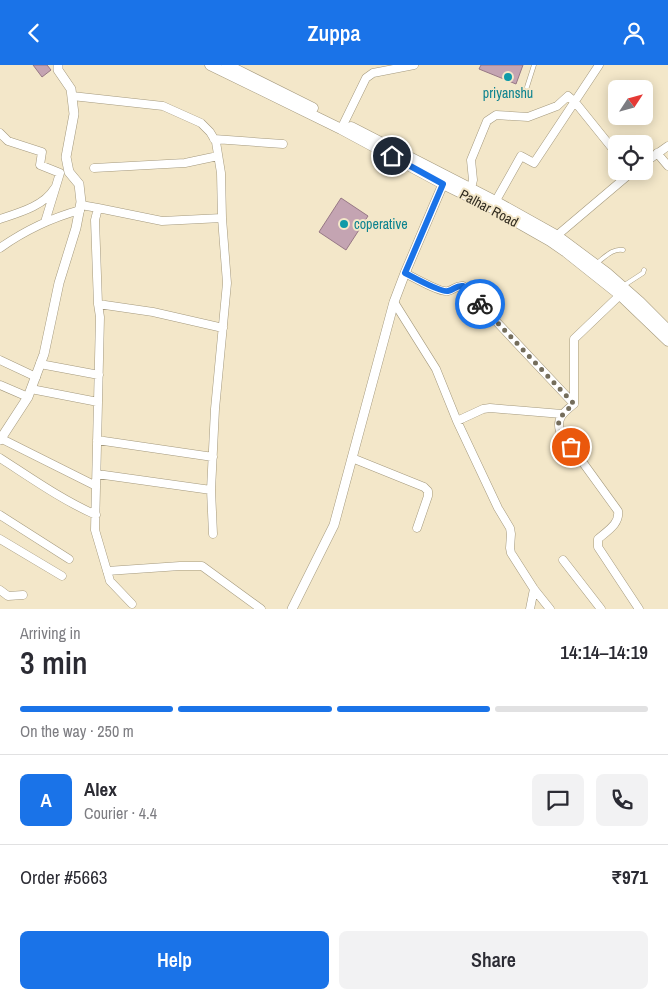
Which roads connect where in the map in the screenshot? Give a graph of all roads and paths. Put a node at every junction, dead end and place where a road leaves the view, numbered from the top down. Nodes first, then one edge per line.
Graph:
1 (58, 65) edge
2 (210, 65) edge
3 (227, 65) edge
4 (414, 65) edge
5 (534, 65) edge
6 (599, 65) edge
7 (527, 87) dead end
8 (72, 96) junction
9 (575, 101) junction
10 (342, 126) junction
11 (0, 133) edge
12 (214, 139) junction
13 (608, 143) edge
14 (284, 144) dead end
15 (668, 146) edge
16 (657, 153) junction
17 (218, 155) junction
18 (653, 156) edge
19 (67, 160) junction
20 (668, 166) edge
21 (94, 167) dead end
22 (60, 173) junction
23 (621, 180) edge
24 (443, 184) junction
25 (471, 188) junction
26 (494, 205) junction
27 (80, 208) junction
28 (98, 208) junction
29 (222, 218) junction
30 (0, 219) edge
31 (45, 222) junction
32 (553, 238) junction
33 (0, 249) edge
34 (623, 250) dead end
35 (595, 264) junction
36 (644, 269) dead end
37 (405, 273) junction
38 (621, 291) junction
39 (394, 302) junction
40 (98, 304) junction
41 (223, 328) junction
42 (668, 330) edge
43 (668, 341) edge
44 (0, 360) edge
45 (40, 364) junction
46 (99, 375) junction
47 (36, 377) junction
48 (0, 385) edge
49 (30, 393) junction
50 (98, 402) junction
51 (574, 404) junction
52 (562, 414) junction
53 (457, 421) junction
54 (0, 439) edge
55 (97, 440) junction
56 (213, 457) junction
57 (0, 458) edge
58 (352, 458) junction
59 (97, 474) junction
60 (96, 486) junction
61 (211, 490) junction
62 (0, 515) edge
63 (96, 515) junction
64 (417, 528) dead end
65 (213, 534) dead end
66 (0, 539) edge
67 (69, 559) dead end
68 (563, 560) dead end
69 (107, 571) junction
70 (62, 576) dead end
71 (534, 589) junction
72 (0, 590) edge
73 (23, 595) dead end
74 (132, 604) dead end
75 (261, 609) edge
76 (292, 609) edge
77 (530, 609) edge
78 (550, 609) edge
79 (602, 609) edge
80 (639, 609) edge

1 - 8 street
2 - 10 main road, Palhar Road
3 - 10 main road, Palhar Road
4 - 10 street
5 - 7 lane
6 - 9 street
8 - 12 street
8 - 19 street
9 - 13 street
9 - 25 street
9 - 26 street
10 - 24 main road, Palhar Road
10 - 25 main road, Palhar Road
11 - 22 street
12 - 14 street
12 - 17 street
15 - 16 street
16 - 18 street
16 - 20 street
17 - 21 street
17 - 29 street
19 - 22 street
19 - 27 street
22 - 30 street
22 - 31 street
23 - 32 street
24 - 26 main road, Palhar Road
24 - 37 street
25 - 26 main road, Palhar Road
26 - 32 main road, Palhar Road
27 - 28 street
27 - 31 street
27 - 45 street
28 - 29 street
28 - 40 street
29 - 41 street
31 - 33 street
32 - 35 main road, Palhar Road
32 - 38 main road, Palhar Road
34 - 35 lane
35 - 38 main road, Palhar Road
36 - 38 lane
37 - 39 street
37 - 51 street
38 - 42 main road, Palhar Road
38 - 43 main road, Palhar Road
38 - 51 street
39 - 53 street
39 - 58 street
40 - 41 street
40 - 46 street
41 - 56 street
44 - 47 street
45 - 46 street
45 - 47 street
46 - 50 street
47 - 49 street
48 - 49 street
49 - 50 street
49 - 54 street
50 - 55 street
51 - 52 street
52 - 53 street
52 - 80 street
53 - 71 street
54 - 60 street
55 - 56 street
55 - 59 street
56 - 61 street
57 - 63 street
58 - 64 street
58 - 76 street
59 - 60 street
59 - 61 street
60 - 63 street
61 - 65 street
62 - 67 street
63 - 69 street
66 - 70 street
68 - 79 street
69 - 74 street
69 - 75 street
71 - 77 street
71 - 78 street
72 - 73 street

